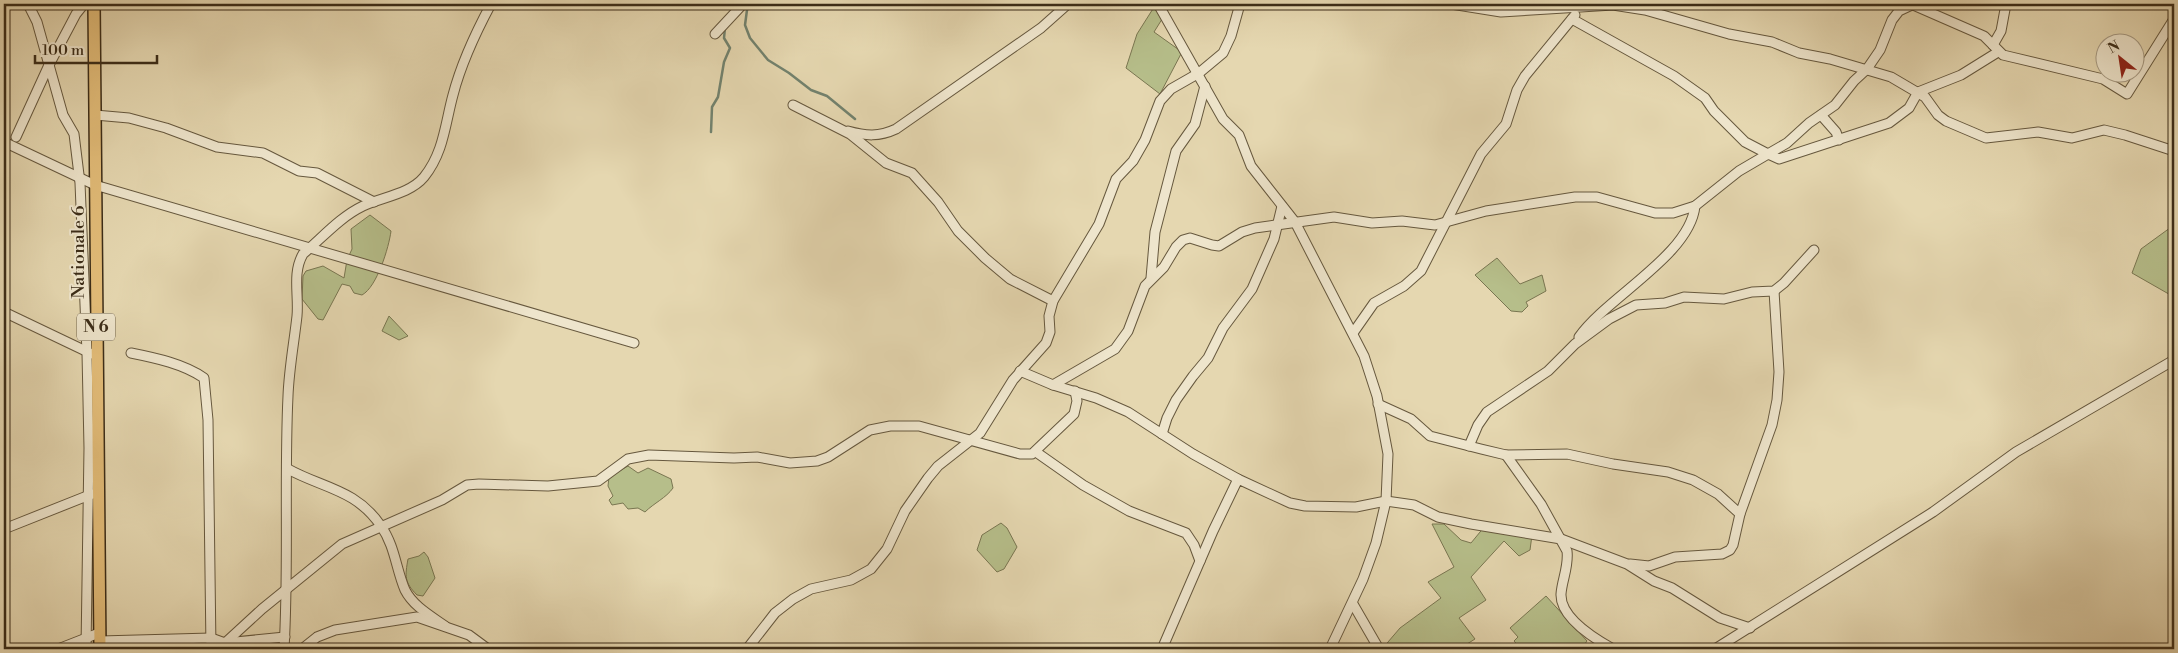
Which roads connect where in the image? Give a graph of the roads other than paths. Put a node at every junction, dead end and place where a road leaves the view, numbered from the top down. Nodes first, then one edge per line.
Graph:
1 (28, 4) edge
2 (84, 4) edge
3 (94, 4) edge
4 (491, 4) edge
5 (743, 4) edge
6 (1068, 4) edge
7 (1158, 4) edge
8 (1240, 4) edge
9 (1451, 4) edge
10 (2006, 4) edge
11 (1914, 5) edge
12 (1584, 6) edge
13 (1572, 19) junction
14 (2174, 19) edge
15 (715, 34) dead end
16 (1996, 48) junction
17 (48, 66) junction
18 (1867, 70) junction
19 (1199, 73) junction
20 (1204, 86) junction
21 (1918, 92) junction
22 (793, 105) dead end
23 (95, 114) junction
24 (1821, 115) junction
25 (843, 130) junction
26 (16, 137) dead end
27 (1839, 140) junction
28 (4, 142) edge
29 (2174, 151) edge
30 (1768, 154) junction
31 (79, 177) junction
32 (95, 185) junction
33 (374, 202) junction
34 (1282, 206) junction
35 (1695, 206) junction
36 (1294, 222) junction
37 (1278, 223) junction
38 (1444, 224) junction
39 (310, 248) junction
40 (1814, 250) dead end
41 (1151, 278) junction
42 (1774, 291) junction
43 (1052, 300) junction
44 (4, 312) edge
45 (1353, 333) junction
46 (634, 343) dead end
47 (1575, 344) junction
48 (131, 353) dead end
49 (92, 354) junction
50 (2174, 360) edge
51 (1020, 371) junction
52 (1053, 385) junction
53 (1075, 391) junction
54 (1378, 404) junction
55 (1162, 434) junction
56 (973, 440) junction
57 (1469, 446) junction
58 (1036, 452) junction
59 (1506, 455) junction
60 (288, 470) junction
61 (1238, 479) junction
62 (93, 494) junction
63 (1386, 501) junction
64 (1740, 514) junction
65 (381, 526) junction
66 (4, 530) edge
67 (1560, 539) junction
68 (1200, 561) junction
69 (1627, 564) junction
70 (288, 590) junction
71 (1353, 604) junction
72 (445, 626) junction
73 (1750, 628) junction
74 (285, 636) junction
75 (86, 638) junction
76 (212, 638) junction
77 (100, 641) edge
78 (225, 643) junction
79 (58, 649) edge
80 (86, 649) edge
81 (211, 649) edge
82 (284, 649) edge
83 (302, 649) edge
84 (488, 649) edge
85 (747, 649) edge
86 (1162, 649) edge
87 (1330, 649) edge
88 (1379, 649) edge
89 (1613, 649) edge
90 (1715, 649) edge

1 - 17 street
2 - 17 street
3 - 23 main road, Nationale 6 / N 6
4 - 33 street
5 - 15 street
6 - 25 street
7 - 19 street
8 - 19 street
9 - 12 street
10 - 16 street
11 - 16 street
11 - 18 street
12 - 13 street
12 - 18 street
13 - 30 street
13 - 38 street
14 - 16 street
16 - 21 street
17 - 26 street
17 - 31 street
18 - 21 street
18 - 24 street
19 - 20 street
19 - 43 street
20 - 34 street
20 - 41 street
21 - 27 street
21 - 29 street
22 - 25 street
23 - 32 main road, Nationale 6 / N 6
23 - 33 street
24 - 27 street
24 - 30 street
25 - 43 street
27 - 30 street
28 - 31 street
30 - 35 street
31 - 32 street
31 - 49 street
32 - 39 street
32 - 49 main road, Nationale 6 / N 6
33 - 39 street
34 - 36 street
34 - 37 street
35 - 38 street
35 - 47 street
36 - 37 street
36 - 38 street
36 - 45 street
37 - 41 street
37 - 55 street
38 - 45 street
39 - 46 street
39 - 60 street
40 - 42 street
41 - 52 street
42 - 47 street
42 - 64 street
43 - 51 street
44 - 49 street
45 - 54 street
47 - 57 street
48 - 76 street
49 - 62 main road, Nationale 6 / N 6
50 - 73 street
51 - 52 street
51 - 56 street
52 - 53 street
53 - 55 street
53 - 58 street
54 - 57 street
54 - 63 street
55 - 61 street
56 - 58 street
56 - 65 street
56 - 85 street
57 - 59 street
58 - 68 street
59 - 64 street
59 - 67 street
60 - 65 street
60 - 70 street
61 - 63 street
61 - 68 street
62 - 66 street
62 - 75 street
62 - 77 main road, Nationale 6 / N 6
63 - 67 street
63 - 71 street
64 - 69 street
65 - 70 street
65 - 72 street
67 - 69 street
67 - 89 street
68 - 86 street
69 - 73 street
70 - 74 street
70 - 78 street
71 - 87 street
71 - 88 street
72 - 83 street
72 - 84 street
73 - 90 street
74 - 78 street
74 - 82 street
75 - 77 street
75 - 79 street
75 - 80 street
76 - 77 street
76 - 78 street
76 - 81 street

